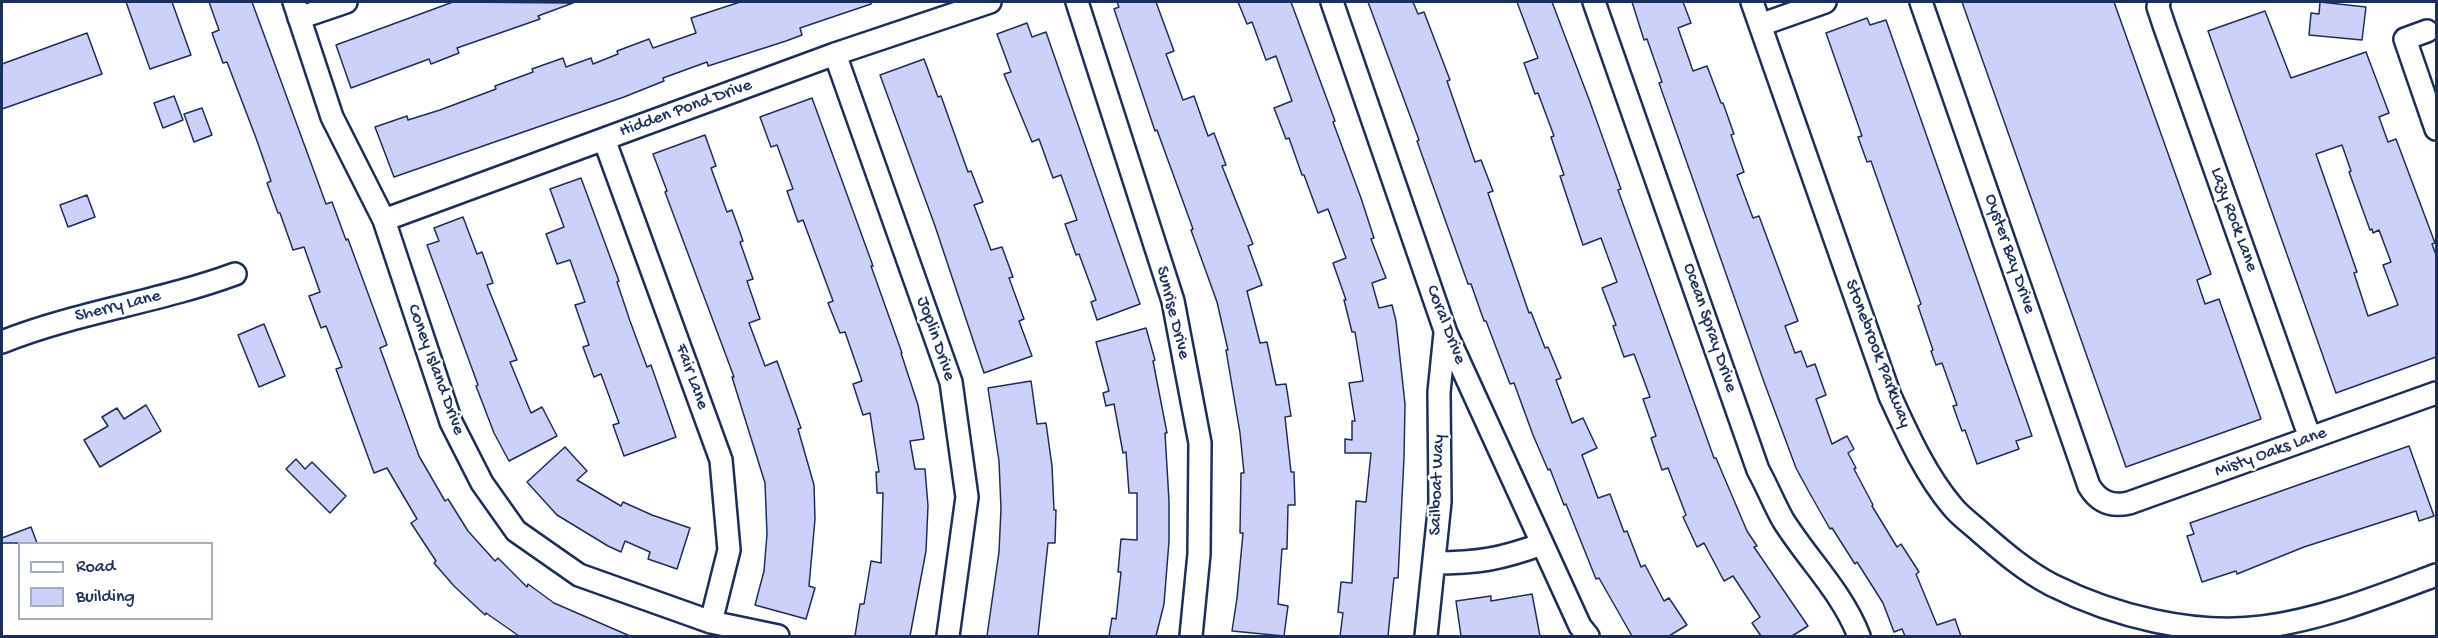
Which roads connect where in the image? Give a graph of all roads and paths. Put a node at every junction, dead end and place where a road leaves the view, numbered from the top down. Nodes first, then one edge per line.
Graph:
1 (346, 2) edge
2 (990, 2) edge
3 (1077, 2) edge
4 (1332, 2) edge
5 (1594, 2) edge
6 (1752, 2) edge
7 (1825, 2) edge
8 (1921, 2) edge
9 (2159, 2) edge
10 (965, 5) edge
11 (296, 10) edge
12 (1760, 25) junction
13 (2427, 31) dead end
14 (835, 54) junction
15 (2436, 129) edge
16 (604, 139) junction
17 (384, 220) junction
18 (235, 274) dead end
19 (1446, 333) junction
20 (2, 342) edge
21 (2436, 393) edge
22 (2310, 438) junction
23 (2104, 502) joint
24 (1542, 544) junction
25 (1434, 563) junction
26 (2436, 575) edge
27 (711, 622) junction
28 (778, 636) edge
29 (948, 636) edge
30 (1191, 636) edge
31 (1426, 636) edge
32 (1588, 636) edge
33 (1859, 636) edge

1 - 11 street
2 - 10 street, Hidden Pond Drive
3 - 30 street, Sunrise Drive
4 - 19 street, Coral Drive
5 - 33 street, Ocean Spray Drive
6 - 12 street, Stonebrook Parkway
7 - 12 street
8 - 23 street, Oyster Bay Drive
9 - 22 street, Lazy Rock Lane
10 - 14 street, Hidden Pond Drive
11 - 17 street, Coney Island Drive
12 - 26 street, Stonebrook Parkway
13 - 15 street
14 - 16 street, Hidden Pond Drive
14 - 29 street, Joplin Drive
16 - 17 street, Hidden Pond Drive
16 - 27 street, Fair Lane
17 - 27 street, Coney Island Drive
18 - 20 street, Sherry Lane
19 - 24 street, Coral Drive
19 - 25 street, Sailboat Way
21 - 22 street, Misty Oaks Lane
22 - 23 street, Misty Oaks Lane
24 - 25 street
24 - 32 street, Coral Drive
25 - 31 street, Sailboat Way
27 - 28 street, Coney Island Drive

